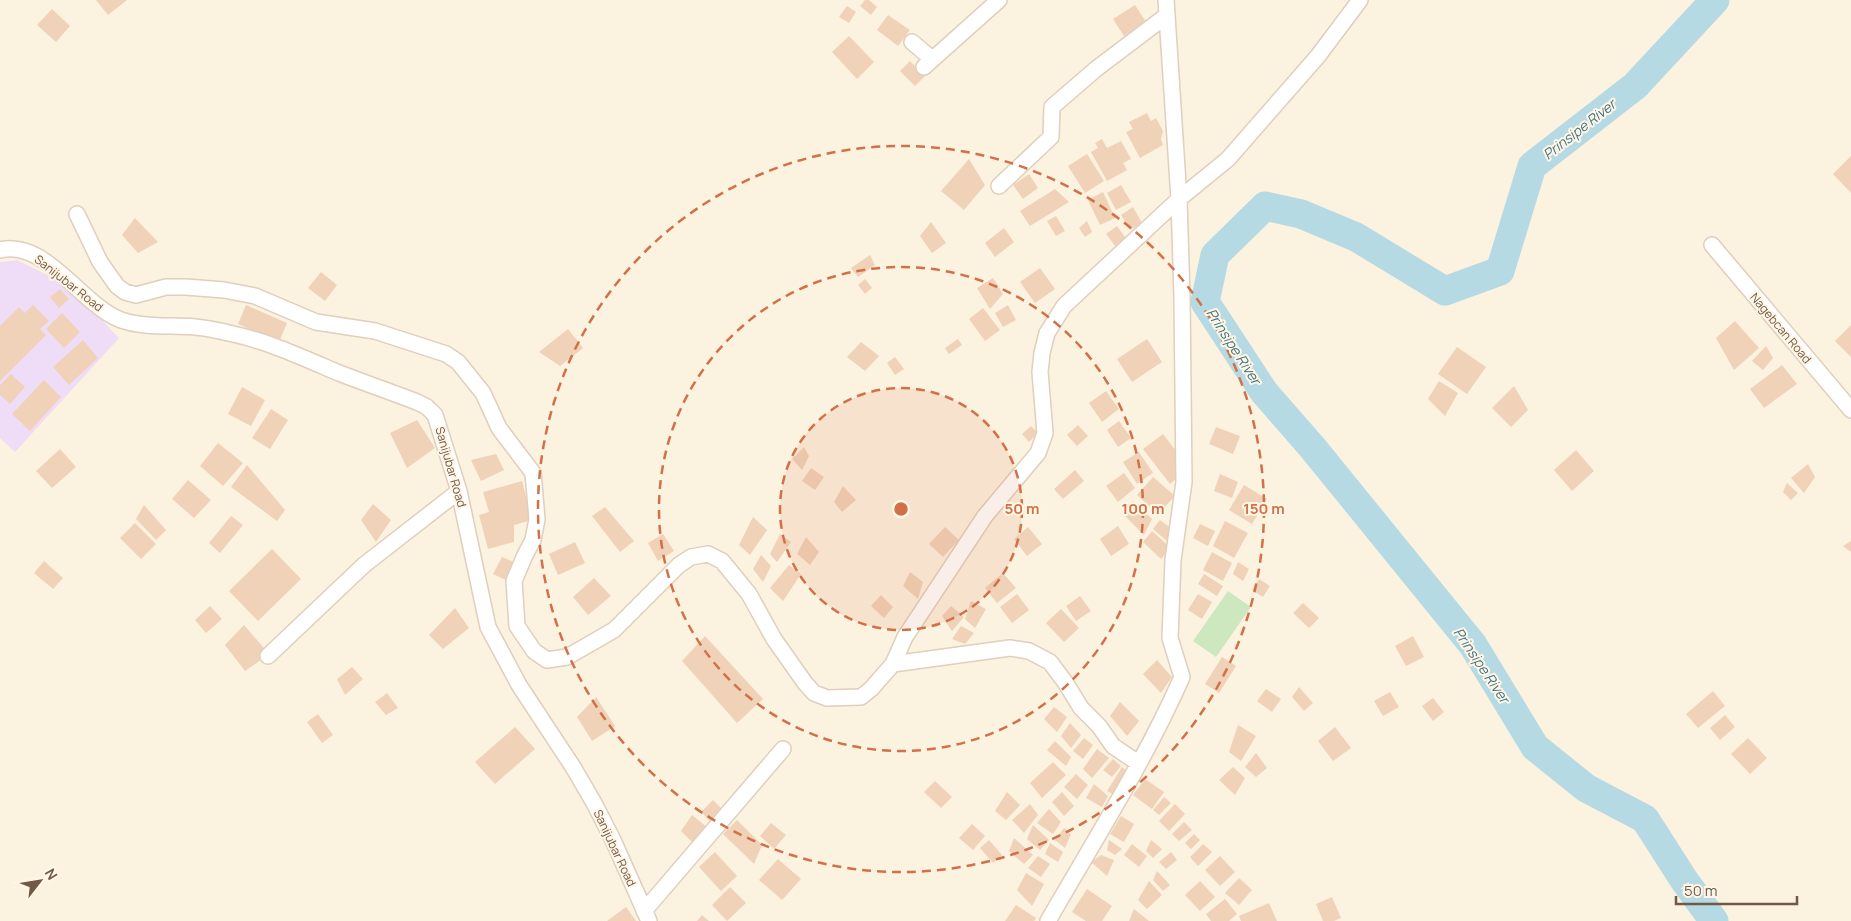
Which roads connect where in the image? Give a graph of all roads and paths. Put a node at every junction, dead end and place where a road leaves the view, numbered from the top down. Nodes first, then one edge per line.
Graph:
1 (999, 0) edge
2 (1166, 0) edge
3 (1360, 0) edge
4 (1166, 16) junction
5 (912, 42) dead end
6 (1000, 186) dead end
7 (1179, 199) junction
8 (77, 214) dead end
9 (1712, 245) dead end
10 (0, 250) edge
11 (1851, 410) edge
12 (459, 490) junction
13 (268, 656) dead end
14 (893, 664) junction
15 (783, 749) dead end
16 (1138, 763) junction
17 (647, 916) edge
18 (1048, 921) edge

1 - 5 street
2 - 4 street
3 - 7 street
4 - 6 street
4 - 7 street
7 - 14 street
7 - 16 street
8 - 14 street
9 - 11 street, Nagebcan Road
10 - 12 street, Sanijubar Road
12 - 13 street
12 - 17 street, Sanijubar Road
14 - 16 street
15 - 17 street
16 - 18 street

